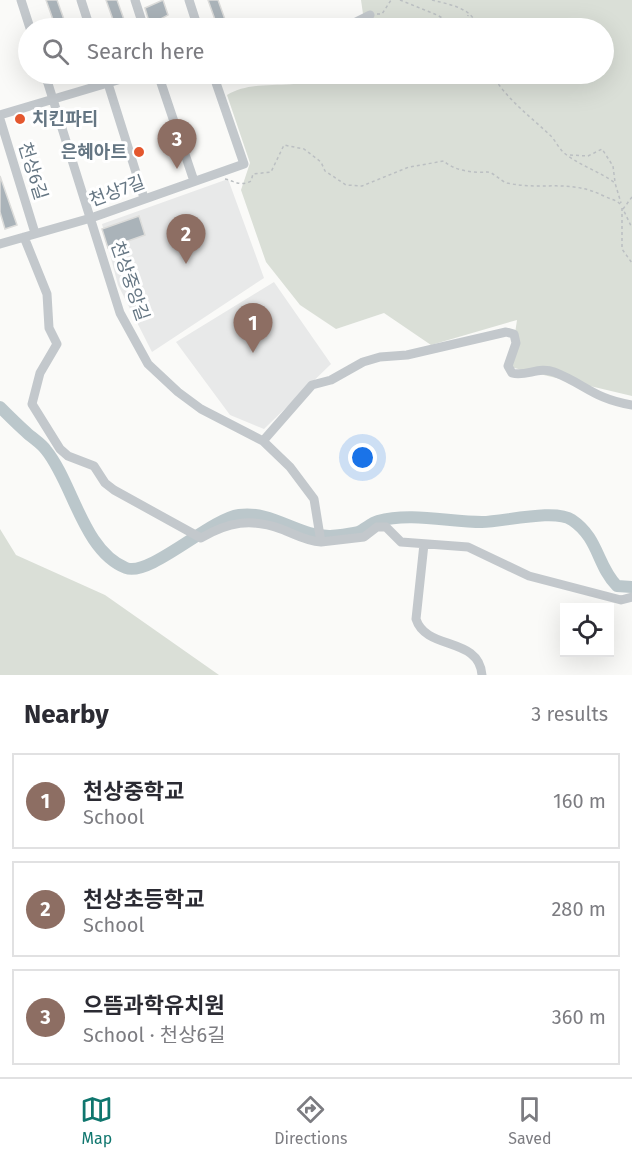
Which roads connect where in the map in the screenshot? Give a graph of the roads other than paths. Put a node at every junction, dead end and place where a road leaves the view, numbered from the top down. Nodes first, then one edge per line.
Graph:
1 (21, 0) edge
2 (81, 0) edge
3 (135, 0) edge
4 (189, 0) edge
5 (370, 15) dead end
6 (27, 18) edge
7 (87, 18) edge
8 (141, 18) edge
9 (195, 18) edge
10 (364, 18) edge
11 (48, 84) edge
12 (109, 84) joint
13 (161, 84) edge
14 (216, 84) edge
15 (53, 99) junction
16 (0, 117) edge
17 (194, 181) junction
18 (144, 198) junction
19 (92, 218) junction
20 (35, 233) junction
21 (24, 237) junction
22 (0, 244) edge
23 (632, 405) edge
24 (263, 441) junction
25 (320, 536) junction
26 (424, 544) junction
27 (632, 597) edge
28 (482, 675) edge

1 - 6 street
2 - 7 street
3 - 8 street
4 - 9 street
5 - 10 street
11 - 15 street, 천상중앙길
12 - 15 street, 천상6길
12 - 18 street
13 - 17 street
14 - 17 street, 천상7길
15 - 16 street, 천상6길
15 - 19 street, 천상중앙길
16 - 20 street, 천상6길
17 - 18 street, 천상7길
18 - 19 street, 천상7길
19 - 20 street, 천상7길
19 - 24 street, 천상중앙길
20 - 21 street, 천상7길
21 - 22 street, 천상7길
21 - 25 street
23 - 24 street
24 - 25 street, 천상중앙길
25 - 26 street
26 - 27 street
26 - 28 street

